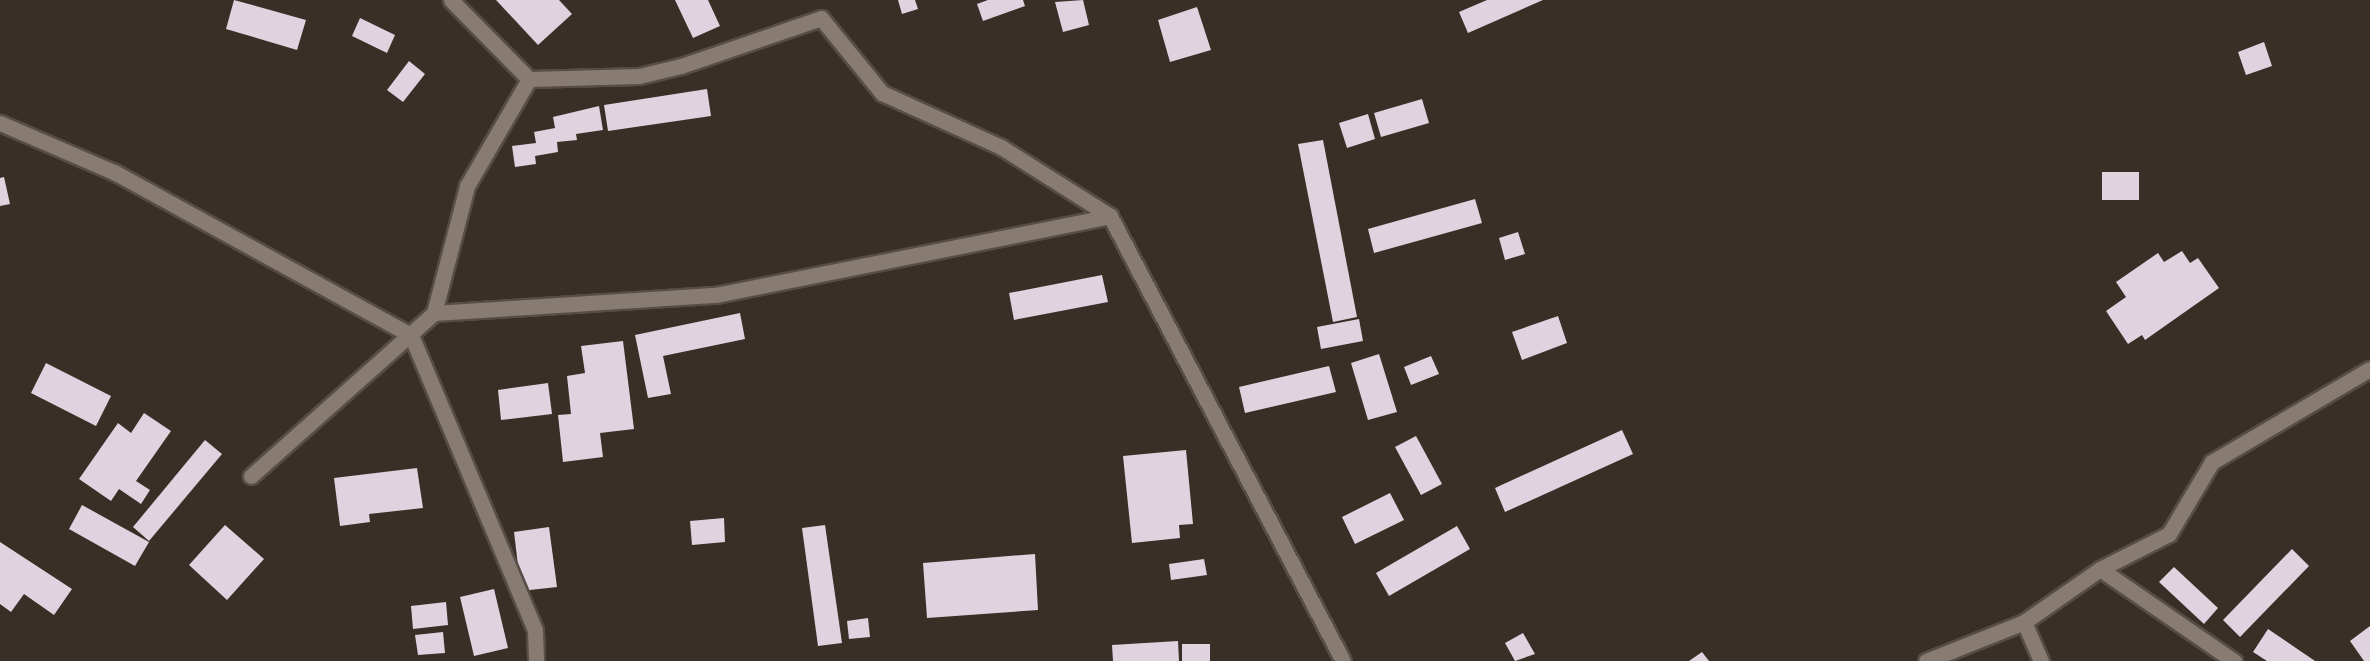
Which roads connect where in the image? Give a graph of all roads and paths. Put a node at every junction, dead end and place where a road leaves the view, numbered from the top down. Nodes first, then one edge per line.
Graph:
1 (451, 0) edge
2 (529, 79) junction
3 (0, 123) edge
4 (1110, 216) junction
5 (434, 314) junction
6 (411, 335) junction
7 (2370, 369) edge
8 (251, 476) dead end
9 (2100, 569) junction
10 (2024, 622) junction
11 (536, 661) edge
12 (1343, 661) edge
13 (1926, 661) edge
14 (2041, 661) edge
15 (2234, 661) edge

1 - 2 street
2 - 4 street
2 - 5 street
3 - 6 street
4 - 5 street
4 - 12 street
5 - 6 street
6 - 8 street
6 - 11 street
7 - 9 street
9 - 10 street
9 - 15 street
10 - 13 street
10 - 14 street

